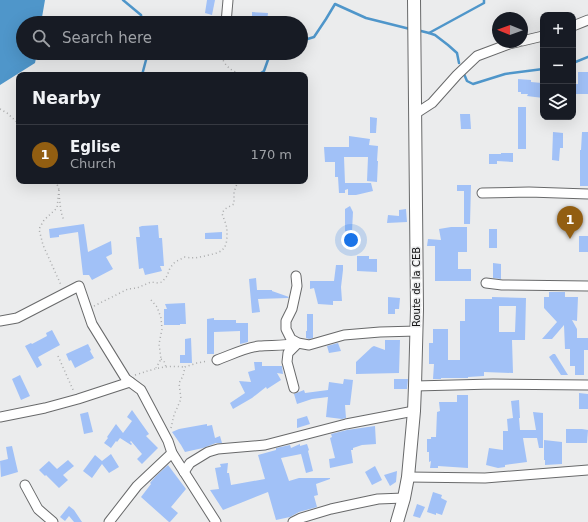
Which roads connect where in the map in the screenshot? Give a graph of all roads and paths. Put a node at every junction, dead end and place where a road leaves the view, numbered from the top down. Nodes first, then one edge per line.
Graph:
1 (228, 0) edge
2 (414, 0) edge
3 (227, 16) edge
4 (588, 20) edge
5 (576, 25) edge
6 (540, 37) edge
7 (528, 40) edge
8 (498, 48) edge
9 (223, 60) edge
10 (236, 72) edge
11 (0, 109) edge
12 (415, 114) junction
13 (16, 121) edge
14 (57, 184) edge
15 (237, 184) edge
16 (59, 190) junction
17 (482, 193) dead end
18 (588, 194) edge
19 (64, 221) dead end
20 (296, 276) dead end
21 (486, 283) dead end
22 (588, 286) edge
23 (64, 293) junction
24 (151, 300) dead end
25 (87, 310) junction
26 (0, 321) edge
27 (416, 331) junction
28 (298, 343) junction
29 (58, 356) dead end
30 (161, 359) junction
31 (217, 360) joint
32 (166, 367) junction
33 (185, 367) junction
34 (156, 368) junction
35 (128, 380) junction
36 (588, 385) edge
37 (415, 386) junction
38 (294, 388) dead end
39 (78, 399) junction
40 (414, 411) junction
41 (0, 417) edge
42 (168, 441) junction
43 (172, 453) junction
44 (588, 470) edge
45 (184, 472) junction
46 (408, 477) junction
47 (25, 485) dead end
48 (404, 498) junction
49 (213, 520) edge
50 (53, 522) edge
51 (109, 522) edge
52 (293, 522) edge
53 (397, 522) edge

1 - 3 street
2 - 12 main road, Route de la CEB
4 - 5 street
6 - 7 street
8 - 12 street
9 - 10 path
11 - 13 path
12 - 27 main road, Route de la CEB
14 - 16 path
15 - 25 path
16 - 19 path
16 - 23 path
17 - 18 street
20 - 28 street
21 - 22 street
23 - 25 street
23 - 26 street
24 - 30 path
25 - 35 street
27 - 28 street
27 - 37 main road, Route de la CEB
28 - 31 street
28 - 38 street
29 - 39 path
30 - 32 path
30 - 34 path
31 - 33 path
32 - 33 path
32 - 34 path
33 - 42 path
34 - 35 path
35 - 39 street
35 - 42 street
36 - 37 street
37 - 40 main road, Route de la CEB
39 - 41 street
40 - 45 street
40 - 46 main road, Route de la CEB
42 - 43 street
43 - 45 street
43 - 51 street
44 - 46 street
45 - 49 street
46 - 48 main road, Route de la CEB
47 - 50 street
48 - 52 street
48 - 53 main road, Route de la CEB

